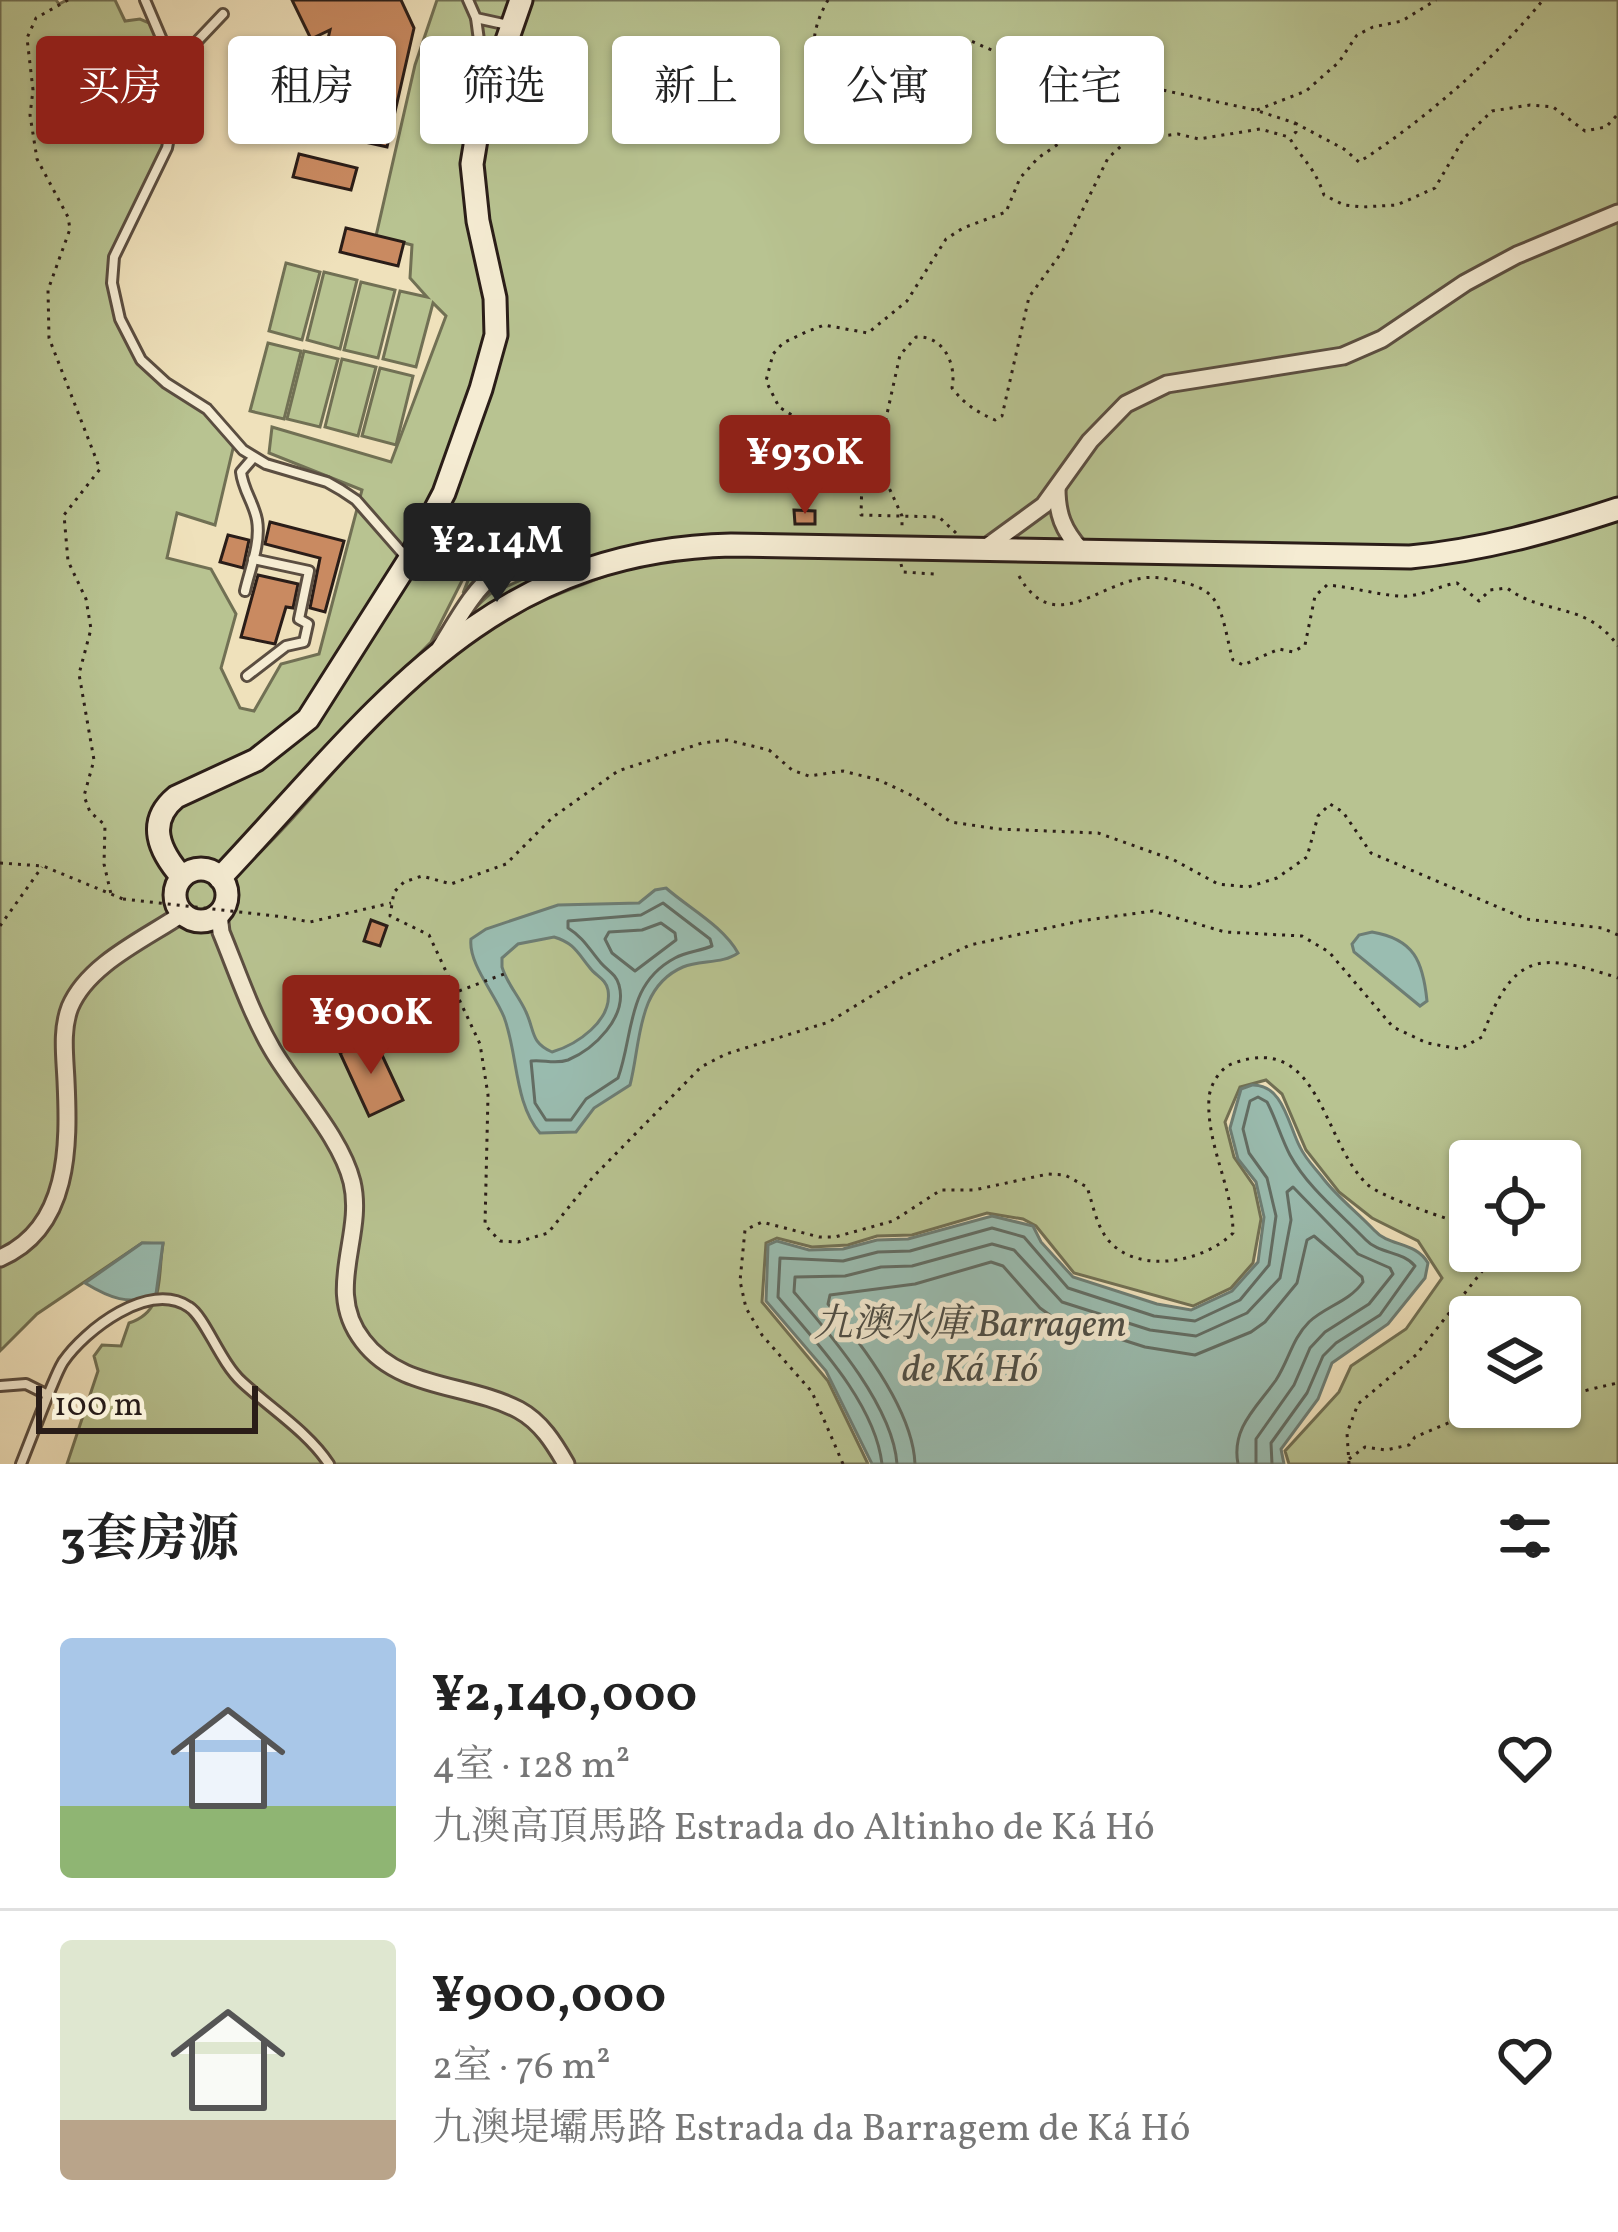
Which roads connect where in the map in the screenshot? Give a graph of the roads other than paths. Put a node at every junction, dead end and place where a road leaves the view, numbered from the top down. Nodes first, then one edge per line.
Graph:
1 (145, 0) edge
2 (468, 0) edge
3 (517, 0) edge
4 (223, 14) dead end
5 (476, 18) junction
6 (512, 26) junction
7 (161, 36) edge
8 (202, 36) edge
9 (478, 36) edge
10 (508, 36) edge
11 (167, 144) edge
12 (474, 144) edge
13 (1618, 213) edge
14 (253, 458) junction
15 (1057, 488) junction
16 (1618, 509) edge
17 (975, 548) junction
18 (1081, 550) junction
19 (253, 559) junction
20 (409, 560) junction
21 (571, 576) junction
22 (245, 591) dead end
23 (438, 650) junction
24 (247, 676) dead end
25 (182, 877) junction
26 (220, 878) junction
27 (182, 914) junction
28 (215, 922) junction
29 (0, 1258) edge
30 (0, 1386) edge
31 (48, 1395) junction
32 (22, 1464) edge
33 (329, 1464) edge
34 (566, 1464) edge

1 - 7 lane
2 - 5 lane
3 - 6 main road
4 - 8 lane
5 - 6 lane
5 - 9 lane
6 - 10 main road
11 - 14 lane
12 - 20 main road
13 - 15 street
14 - 19 lane
14 - 20 lane
15 - 17 street
15 - 18 street
16 - 18 main road
17 - 18 main road
17 - 21 main road
19 - 22 lane
19 - 24 lane
20 - 25 main road
21 - 23 main road
21 - 23 street
23 - 26 main road
25 - 26 main road
25 - 27 main road
26 - 28 main road
27 - 28 main road
27 - 29 street
28 - 34 street
30 - 31 lane
31 - 32 lane
31 - 33 lane

